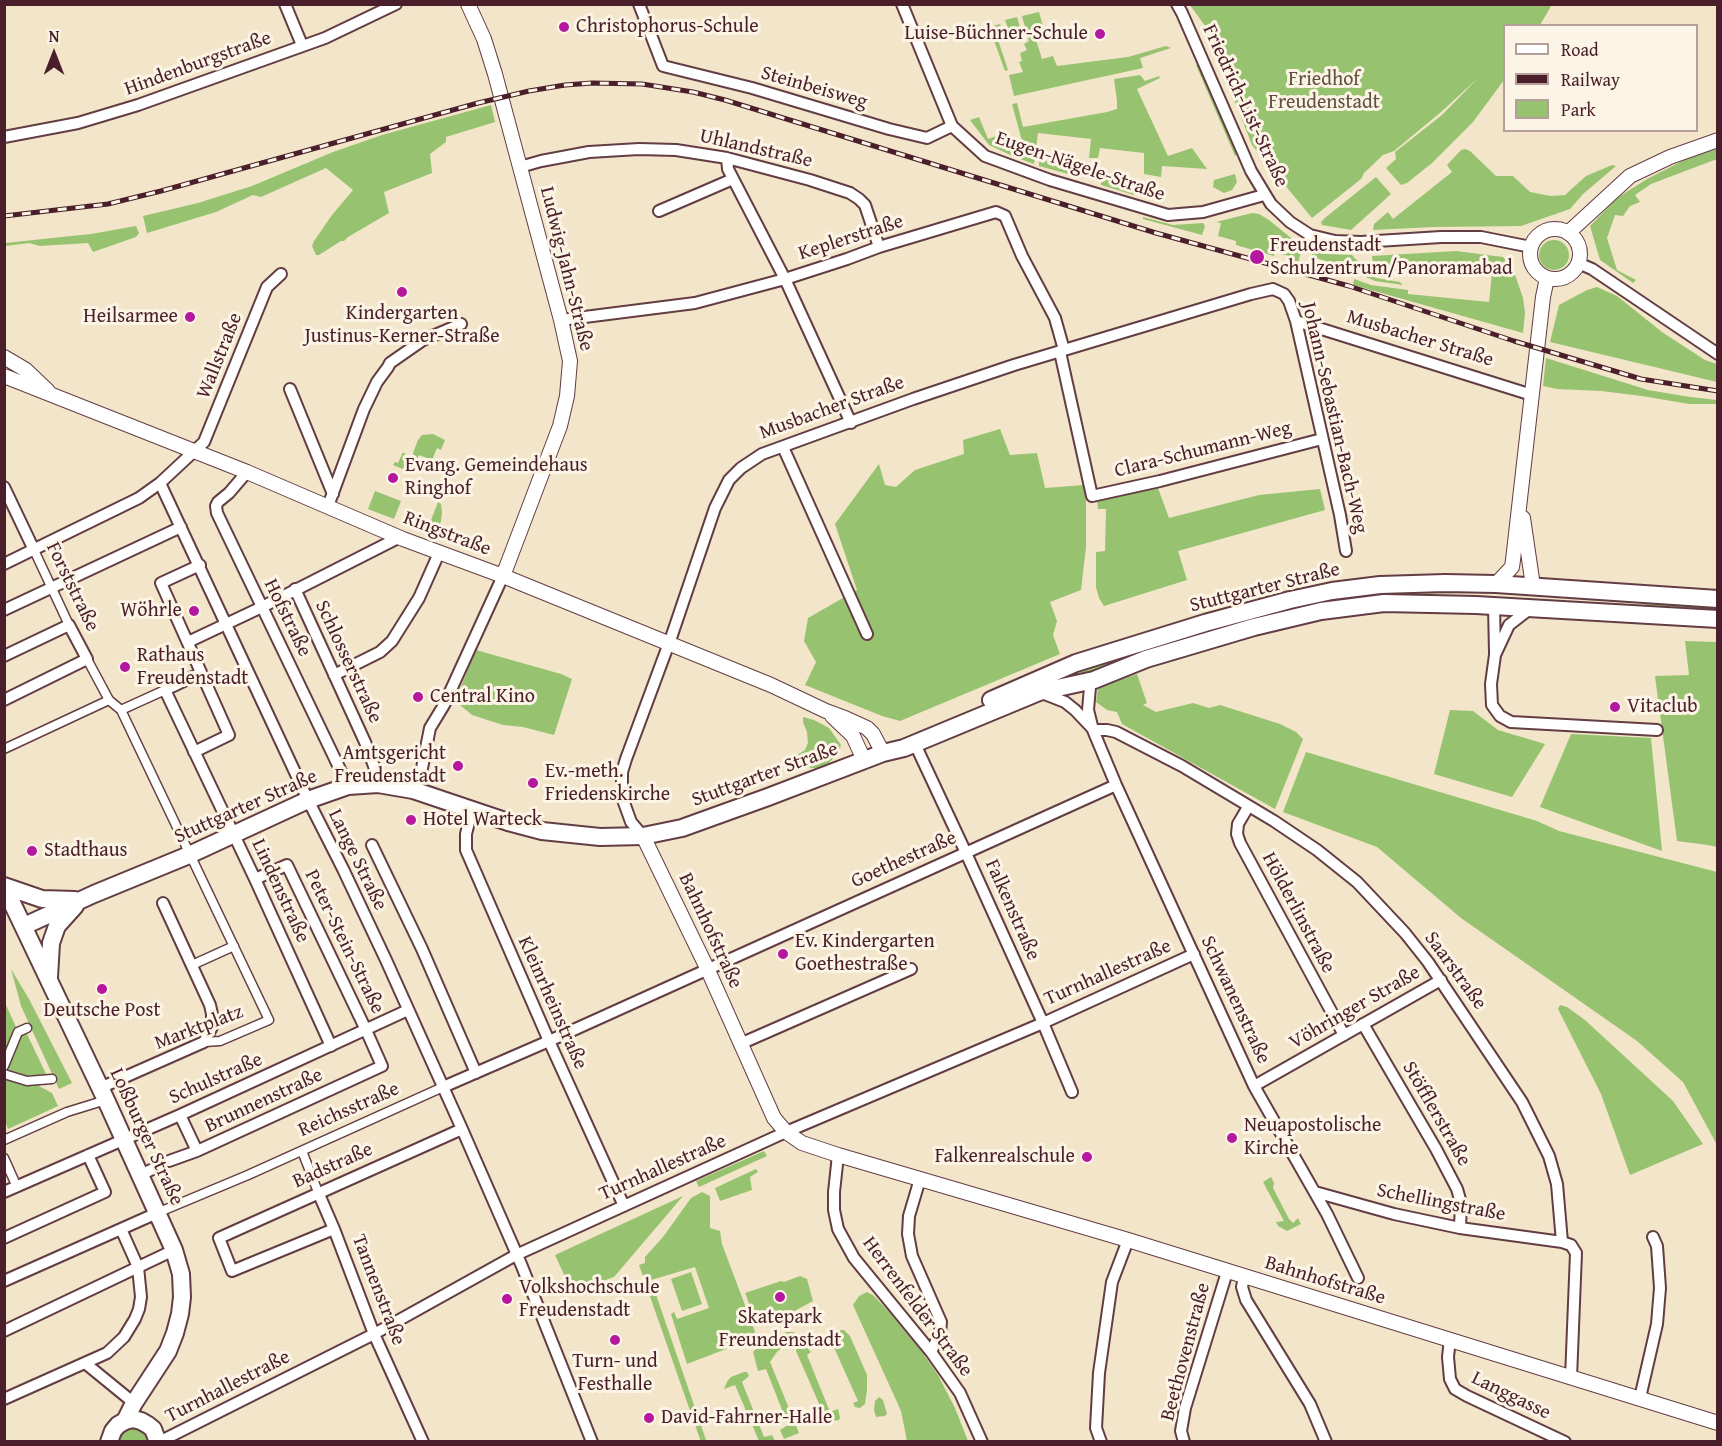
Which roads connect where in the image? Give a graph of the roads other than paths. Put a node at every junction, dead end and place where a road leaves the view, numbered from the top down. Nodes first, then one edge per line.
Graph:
1 (285, 4) edge
2 (396, 4) edge
3 (468, 4) edge
4 (639, 4) edge
5 (902, 4) edge
6 (1177, 4) edge
7 (302, 45) junction
8 (952, 126) junction
9 (4, 136) edge
10 (1718, 140) edge
11 (727, 158) junction
12 (519, 167) junction
13 (733, 179) junction
14 (1264, 195) junction
15 (659, 211) dead end
16 (1568, 233) junction
17 (879, 247) junction
18 (1531, 247) junction
19 (1578, 263) junction
20 (281, 274) dead end
21 (1547, 278) junction
22 (784, 279) junction
23 (1284, 294) joint
24 (561, 320) junction
25 (1296, 321) junction
26 (461, 324) dead end
27 (1062, 351) junction
28 (1718, 354) edge
29 (4, 357) edge
30 (26, 370) junction
31 (4, 376) edge
32 (25, 385) junction
33 (290, 389) dead end
34 (1532, 395) junction
35 (54, 397) junction
36 (851, 423) junction
37 (1322, 439) junction
38 (783, 447) junction
39 (193, 452) junction
40 (247, 472) junction
41 (160, 483) junction
42 (4, 487) edge
43 (1092, 496) joint
44 (331, 500) junction
45 (1520, 501) junction
46 (9, 509) edge
47 (182, 527) junction
48 (400, 537) junction
49 (34, 550) junction
50 (1346, 551) dead end
51 (439, 553) junction
52 (4, 564) edge
53 (200, 565) junction
54 (503, 576) junction
55 (1496, 584) junction
56 (1533, 586) junction
57 (52, 588) junction
58 (295, 589) junction
59 (1718, 599) edge
60 (1494, 606) junction
61 (262, 607) junction
62 (1531, 608) junction
63 (4, 610) edge
64 (1718, 620) edge
65 (227, 624) junction
66 (69, 625) junction
67 (867, 634) dead end
68 (188, 642) junction
69 (668, 644) junction
70 (1495, 655) junction
71 (4, 656) edge
72 (87, 659) junction
73 (1076, 663) junction
74 (201, 673) junction
75 (334, 675) junction
76 (1094, 680) junction
77 (165, 690) junction
78 (1039, 692) junction
79 (4, 700) edge
80 (109, 700) junction
81 (121, 710) junction
82 (826, 711) junction
83 (1093, 730) junction
84 (1657, 730) dead end
85 (915, 744) junction
86 (4, 749) edge
87 (194, 752) junction
88 (883, 753) junction
89 (864, 760) junction
90 (378, 784) junction
91 (1116, 784) junction
92 (348, 786) junction
93 (413, 790) junction
94 (308, 800) junction
95 (1248, 807) junction
96 (472, 810) junction
97 (234, 835) junction
98 (643, 836) junction
99 (372, 845) dead end
100 (966, 853) junction
101 (189, 855) junction
102 (255, 879) junction
103 (4, 886) edge
104 (79, 901) junction
105 (163, 903) dead end
106 (24, 926) junction
107 (234, 946) junction
108 (1194, 954) junction
109 (192, 965) junction
110 (707, 968) junction
111 (911, 969) dead end
112 (49, 980) junction
113 (1441, 980) junction
114 (408, 1010) junction
115 (1043, 1023) junction
116 (1363, 1024) junction
117 (27, 1028) dead end
118 (366, 1030) junction
119 (1344, 1035) junction
120 (549, 1041) junction
121 (204, 1042) junction
122 (740, 1044) junction
123 (331, 1046) junction
124 (4, 1066) edge
125 (382, 1066) joint
126 (476, 1073) junction
127 (4, 1074) edge
128 (52, 1079) dead end
129 (1254, 1086) junction
130 (443, 1088) junction
131 (1072, 1092) dead end
132 (103, 1094) junction
133 (180, 1115) junction
134 (462, 1129) junction
135 (786, 1132) junction
136 (123, 1139) junction
137 (4, 1140) edge
138 (197, 1151) junction
139 (302, 1151) junction
140 (88, 1155) junction
141 (838, 1155) junction
142 (4, 1158) edge
143 (169, 1161) tunnel mouth
144 (920, 1179) junction
145 (17, 1187) junction
146 (4, 1192) edge
147 (318, 1192) junction
148 (1315, 1192) junction
149 (624, 1206) junction
150 (157, 1213) junction
151 (1460, 1228) junction
152 (121, 1229) junction
153 (334, 1229) junction
154 (1653, 1237) dead end
155 (4, 1238) edge
156 (1128, 1240) junction
157 (1562, 1242) junction
158 (174, 1250) junction
159 (516, 1255) junction
160 (138, 1267) junction
161 (1227, 1272) junction
162 (1244, 1277) junction
163 (1358, 1278) dead end
164 (4, 1281) edge
165 (4, 1331) edge
166 (374, 1334) junction
167 (1450, 1340) junction
168 (931, 1352) junction
169 (85, 1363) junction
170 (155, 1372) junction
171 (1571, 1378) junction
172 (1640, 1398) junction
173 (4, 1399) edge
174 (134, 1403) junction
175 (125, 1421) junction
176 (1718, 1423) edge
177 (148, 1425) junction
178 (109, 1442) edge
179 (158, 1442) edge
180 (423, 1442) edge
181 (592, 1442) edge
182 (982, 1442) edge
183 (1101, 1442) edge
184 (1184, 1442) edge
185 (1326, 1442) edge
186 (1565, 1442) edge

1 - 7 street
2 - 7 street, Hindenburgstraße
3 - 12 street, Ludwig-Jahn-Straße
4 - 8 street, Steinbeisweg
5 - 8 street, Eugen-Nägele-Straße
6 - 14 street, Friedrich-List-Straße
7 - 9 street, Hindenburgstraße
8 - 14 street, Eugen-Nägele-Straße
10 - 16 street
11 - 12 street, Uhlandstraße
11 - 13 street
11 - 17 street, Uhlandstraße
12 - 24 street, Ludwig-Jahn-Straße
13 - 15 street
13 - 22 street
14 - 18 street, Friedrich-List-Straße
16 - 18 street
16 - 19 street
17 - 22 street, Keplerstraße
17 - 27 street, Keplerstraße
18 - 21 street
19 - 21 street
19 - 28 street
20 - 39 street, Wallstraße
21 - 34 street
22 - 24 street, Keplerstraße
22 - 36 street
23 - 25 street, Johann-Sebastian-Bach-Weg
23 - 27 street, Musbacher Straße
24 - 54 street, Ludwig-Jahn-Straße
25 - 34 street, Musbacher Straße
25 - 37 street, Johann-Sebastian-Bach-Weg
26 - 44 street
27 - 36 street, Musbacher Straße
27 - 43 street, Keplerstraße
29 - 30 street, Ringstraße
30 - 32 street
30 - 35 street, Ringstraße
31 - 32 street, Ringstraße
32 - 35 street, Ringstraße
33 - 44 street
34 - 45 street
35 - 39 street, Ringstraße
36 - 38 street, Musbacher Straße
37 - 43 street, Clara-Schumann-Weg
37 - 50 street, Johann-Sebastian-Bach-Weg
38 - 67 street
38 - 69 street, Musbacher Straße
39 - 40 street, Ringstraße
39 - 41 street, Wallstraße
40 - 44 street, Ringstraße
40 - 61 street, Hofstraße
41 - 47 street, Lange Straße
41 - 49 street, Wallstraße
42 - 46 street, Forststraße
44 - 48 street, Ringstraße
45 - 55 street
45 - 56 street
46 - 49 street, Forststraße
47 - 53 street, Lange Straße
47 - 57 street
48 - 51 street, Ringstraße
48 - 58 street
49 - 52 street, Wallstraße
49 - 57 street, Forststraße
51 - 54 street, Ringstraße
51 - 75 street
53 - 65 street, Lange Straße
53 - 68 street
54 - 69 street, Ringstraße
54 - 93 street
55 - 56 main road, Stuttgarter Straße
55 - 60 main road
55 - 73 main road, Stuttgarter Straße
56 - 59 main road, Stuttgarter Straße
56 - 62 main road
57 - 63 street
57 - 66 street, Forststraße
58 - 61 street
58 - 75 street, Schlosserstraße
60 - 62 main road, Stuttgarter Straße
60 - 70 street
60 - 76 main road, Stuttgarter Straße
61 - 65 street
61 - 92 street, Hofstraße
62 - 64 main road, Stuttgarter Straße
62 - 70 street
65 - 68 street
65 - 94 street, Lange Straße
66 - 71 street
66 - 72 street, Forststraße
68 - 74 street
69 - 82 street, Ringstraße
69 - 98 street, Musbacher Straße
70 - 84 street
72 - 79 street
72 - 80 street, Forststraße
73 - 78 main road
73 - 88 main road, Stuttgarter Straße
74 - 77 street
74 - 87 street
75 - 90 street, Schlosserstraße
76 - 78 main road, Stuttgarter Straße
76 - 83 street, Schwanenstraße
77 - 81 street
77 - 87 street, Lindenstraße
78 - 83 street, Schwanenstraße
78 - 85 main road, Stuttgarter Straße
80 - 81 street, Marktplatz
80 - 86 street
81 - 101 street, Marktplatz
82 - 88 street, Ringstraße
82 - 89 street, Ringstraße
83 - 91 street, Schwanenstraße
83 - 95 street, Saarstraße
85 - 88 main road, Stuttgarter Straße
85 - 100 street, Falkenstraße
87 - 97 street, Lindenstraße
88 - 89 main road, Stuttgarter Straße
89 - 98 main road, Stuttgarter Straße
90 - 92 main road, Stuttgarter Straße
90 - 93 main road, Stuttgarter Straße
91 - 100 street, Goethestraße
91 - 108 street, Schwanenstraße
92 - 94 main road, Stuttgarter Straße
93 - 96 main road, Stuttgarter Straße
94 - 97 main road, Stuttgarter Straße
94 - 114 street, Lange Straße
95 - 113 street, Saarstraße
95 - 119 street, Hölderlinstraße
96 - 98 main road, Stuttgarter Straße
96 - 120 street, Kleinrheinstraße
97 - 101 main road, Stuttgarter Straße
97 - 102 street, Lindenstraße
98 - 110 street, Bahnhofstraße
99 - 126 street
100 - 110 street, Goethestraße
100 - 115 street, Falkenstraße
101 - 104 main road, Stuttgarter Straße
101 - 107 street, Marktplatz
102 - 118 street, Peter-Stein-Straße
102 - 123 street, Lindenstraße
103 - 104 main road, Stuttgarter Straße
103 - 106 main road, Loßburger Straße
104 - 106 main road, Stuttgarter Straße
104 - 112 main road, Stuttgarter Straße
105 - 109 street
106 - 112 main road, Loßburger Straße
107 - 109 street
107 - 121 street, Marktplatz
108 - 115 street, Turnhallestraße
108 - 129 street, Schwanenstraße
109 - 121 street
110 - 120 street, Reichsstraße
110 - 122 street, Bahnhofstraße
111 - 122 street
112 - 132 main road, Loßburger Straße
113 - 116 street, Vöhringer Straße
113 - 157 street, Saarstraße
114 - 118 street, Schulstraße
114 - 130 street, Lange Straße
115 - 131 street, Falkenstraße
115 - 135 street, Turnhallestraße
116 - 119 street, Vöhringer Straße
116 - 151 street, Stöfflerstraße
117 - 124 street
118 - 123 street, Schulstraße
118 - 125 street, Peter-Stein-Straße
119 - 129 street, Vöhringer Straße
120 - 126 street, Reichsstraße
120 - 149 street, Kleinrheinstraße
121 - 132 street, Marktplatz
122 - 135 street, Bahnhofstraße
123 - 133 street, Schulstraße
125 - 138 street, Brunnenstraße
126 - 130 street, Reichsstraße
127 - 128 street
129 - 148 street, Schwanenstraße
130 - 134 street, Lange Straße
130 - 139 street, Reichsstraße
132 - 136 main road, Loßburger Straße
132 - 137 street, Marktplatz
133 - 136 street, Schulstraße
133 - 138 street, Brunnenstraße
134 - 147 street, Badstraße
134 - 159 street, Lange Straße
135 - 141 street, Bahnhofstraße
135 - 149 street, Turnhallestraße
136 - 140 street, Schulstraße
136 - 150 main road, Loßburger Straße
138 - 143 street
139 - 147 street, Tannenstraße
139 - 150 street, Reichsstraße
140 - 145 street, Schulstraße
140 - 155 street
141 - 144 street, Bahnhofstraße
141 - 168 street, Herrenfelder Straße
142 - 145 street
144 - 156 street, Bahnhofstraße
144 - 168 street
145 - 146 street, Schulstraße
147 - 153 street, Tannenstraße
147 - 153 street, Badstraße
148 - 151 street, Schellingstraße
148 - 163 street, Schwanenstraße
149 - 159 street, Turnhallestraße
150 - 152 street, Reichsstraße
150 - 158 main road, Loßburger Straße
151 - 157 street, Schellingstraße
152 - 160 street
152 - 164 street, Reichsstraße
153 - 166 street, Tannenstraße
154 - 172 street
156 - 161 street, Bahnhofstraße
156 - 183 street
157 - 171 street, Saarstraße
158 - 160 street
158 - 170 main road, Loßburger Straße
159 - 166 street, Turnhallestraße
159 - 181 street, Lange Straße
160 - 165 street
160 - 169 street
161 - 162 street, Bahnhofstraße
161 - 184 street, Beethovenstraße
162 - 167 street, Bahnhofstraße
162 - 185 street
166 - 179 street, Turnhallestraße
166 - 180 street, Tannenstraße
167 - 171 street, Bahnhofstraße
167 - 186 street, Langgasse
168 - 182 street, Herrenfelder Straße
169 - 173 street
169 - 174 street
170 - 174 main road, Loßburger Straße
170 - 177 main road, Loßburger Straße
171 - 172 street, Bahnhofstraße
172 - 176 street, Bahnhofstraße
174 - 175 main road, Loßburger Straße
175 - 177 main road
175 - 178 main road, Loßburger Straße
177 - 179 main road

